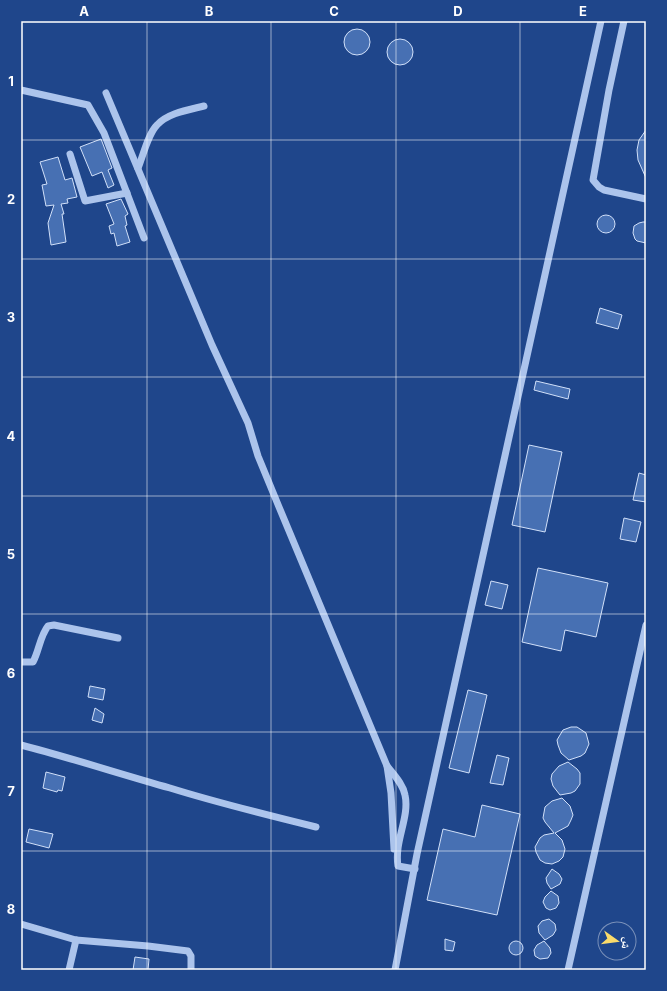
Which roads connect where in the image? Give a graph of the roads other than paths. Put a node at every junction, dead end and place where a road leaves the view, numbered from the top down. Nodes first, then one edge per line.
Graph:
1 (600, 21) edge
2 (624, 21) edge
3 (21, 90) edge
4 (106, 93) dead end
5 (204, 106) dead end
6 (70, 154) dead end
7 (138, 168) junction
8 (127, 193) junction
9 (646, 199) edge
10 (144, 238) dead end
11 (646, 625) edge
12 (118, 638) dead end
13 (21, 662) edge
14 (21, 745) edge
15 (387, 766) junction
16 (316, 827) dead end
17 (396, 857) junction
18 (415, 869) junction
19 (21, 924) edge
20 (76, 940) junction
21 (69, 970) edge
22 (191, 970) edge
23 (395, 970) edge
24 (568, 970) edge

1 - 18 street
2 - 9 street
3 - 8 street
4 - 7 street
5 - 7 street
6 - 8 street
7 - 15 street
8 - 10 street
11 - 24 street
12 - 13 street
14 - 16 street
15 - 17 street
15 - 17 street
17 - 18 street
18 - 23 street
19 - 20 street
20 - 21 street
20 - 22 street

